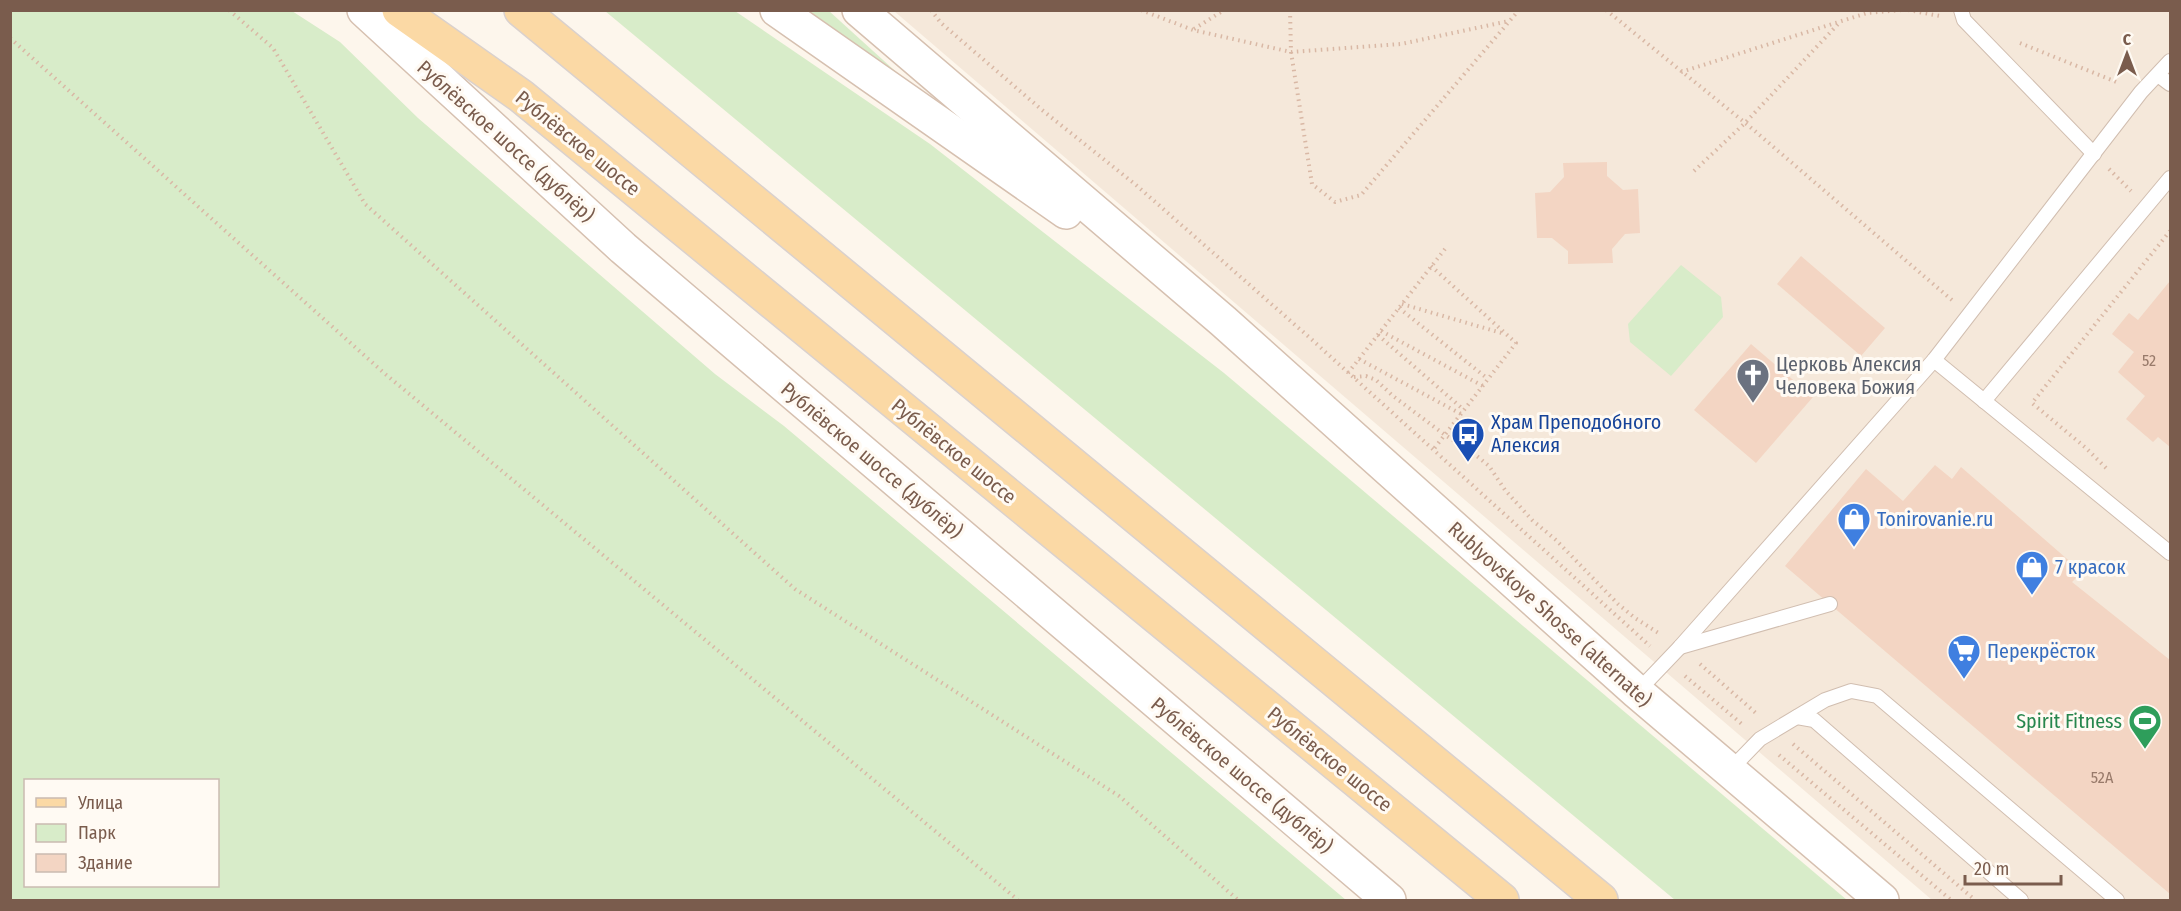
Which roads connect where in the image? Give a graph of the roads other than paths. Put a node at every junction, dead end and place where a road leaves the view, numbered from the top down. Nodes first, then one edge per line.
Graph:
1 (364, 10) edge
2 (399, 10) edge
3 (521, 10) edge
4 (777, 10) edge
5 (859, 10) edge
6 (1963, 15) edge
7 (2170, 61) edge
8 (2158, 75) junction
9 (2170, 84) edge
10 (2094, 154) junction
11 (2170, 178) edge
12 (1223, 321) junction
13 (1934, 360) junction
14 (1984, 401) junction
15 (2170, 553) edge
16 (1830, 604) dead end
17 (1680, 647) junction
18 (1637, 692) junction
19 (1797, 717) junction
20 (1729, 772) junction
21 (1389, 900) edge
22 (1502, 900) edge
23 (1601, 900) edge
24 (1882, 900) edge
25 (2021, 900) edge
26 (2117, 900) edge

1 - 21 main road, Рублёвское шоссе (дублёр)
2 - 22 main road, Рублёвское шоссе
3 - 23 main road
4 - 12 main road
5 - 12 main road
6 - 10 lane
7 - 8 lane
8 - 9 lane
8 - 10 lane
10 - 13 lane
11 - 14 lane
12 - 18 main road, Rublyovskoye Shosse (alternate)
13 - 14 lane
13 - 17 lane
14 - 15 lane
16 - 17 lane
17 - 18 lane
18 - 20 main road, Rublyovskoye Shosse (alternate)
19 - 20 lane
19 - 25 lane
19 - 26 lane
20 - 24 main road, Rublyovskoye Shosse (alternate)

